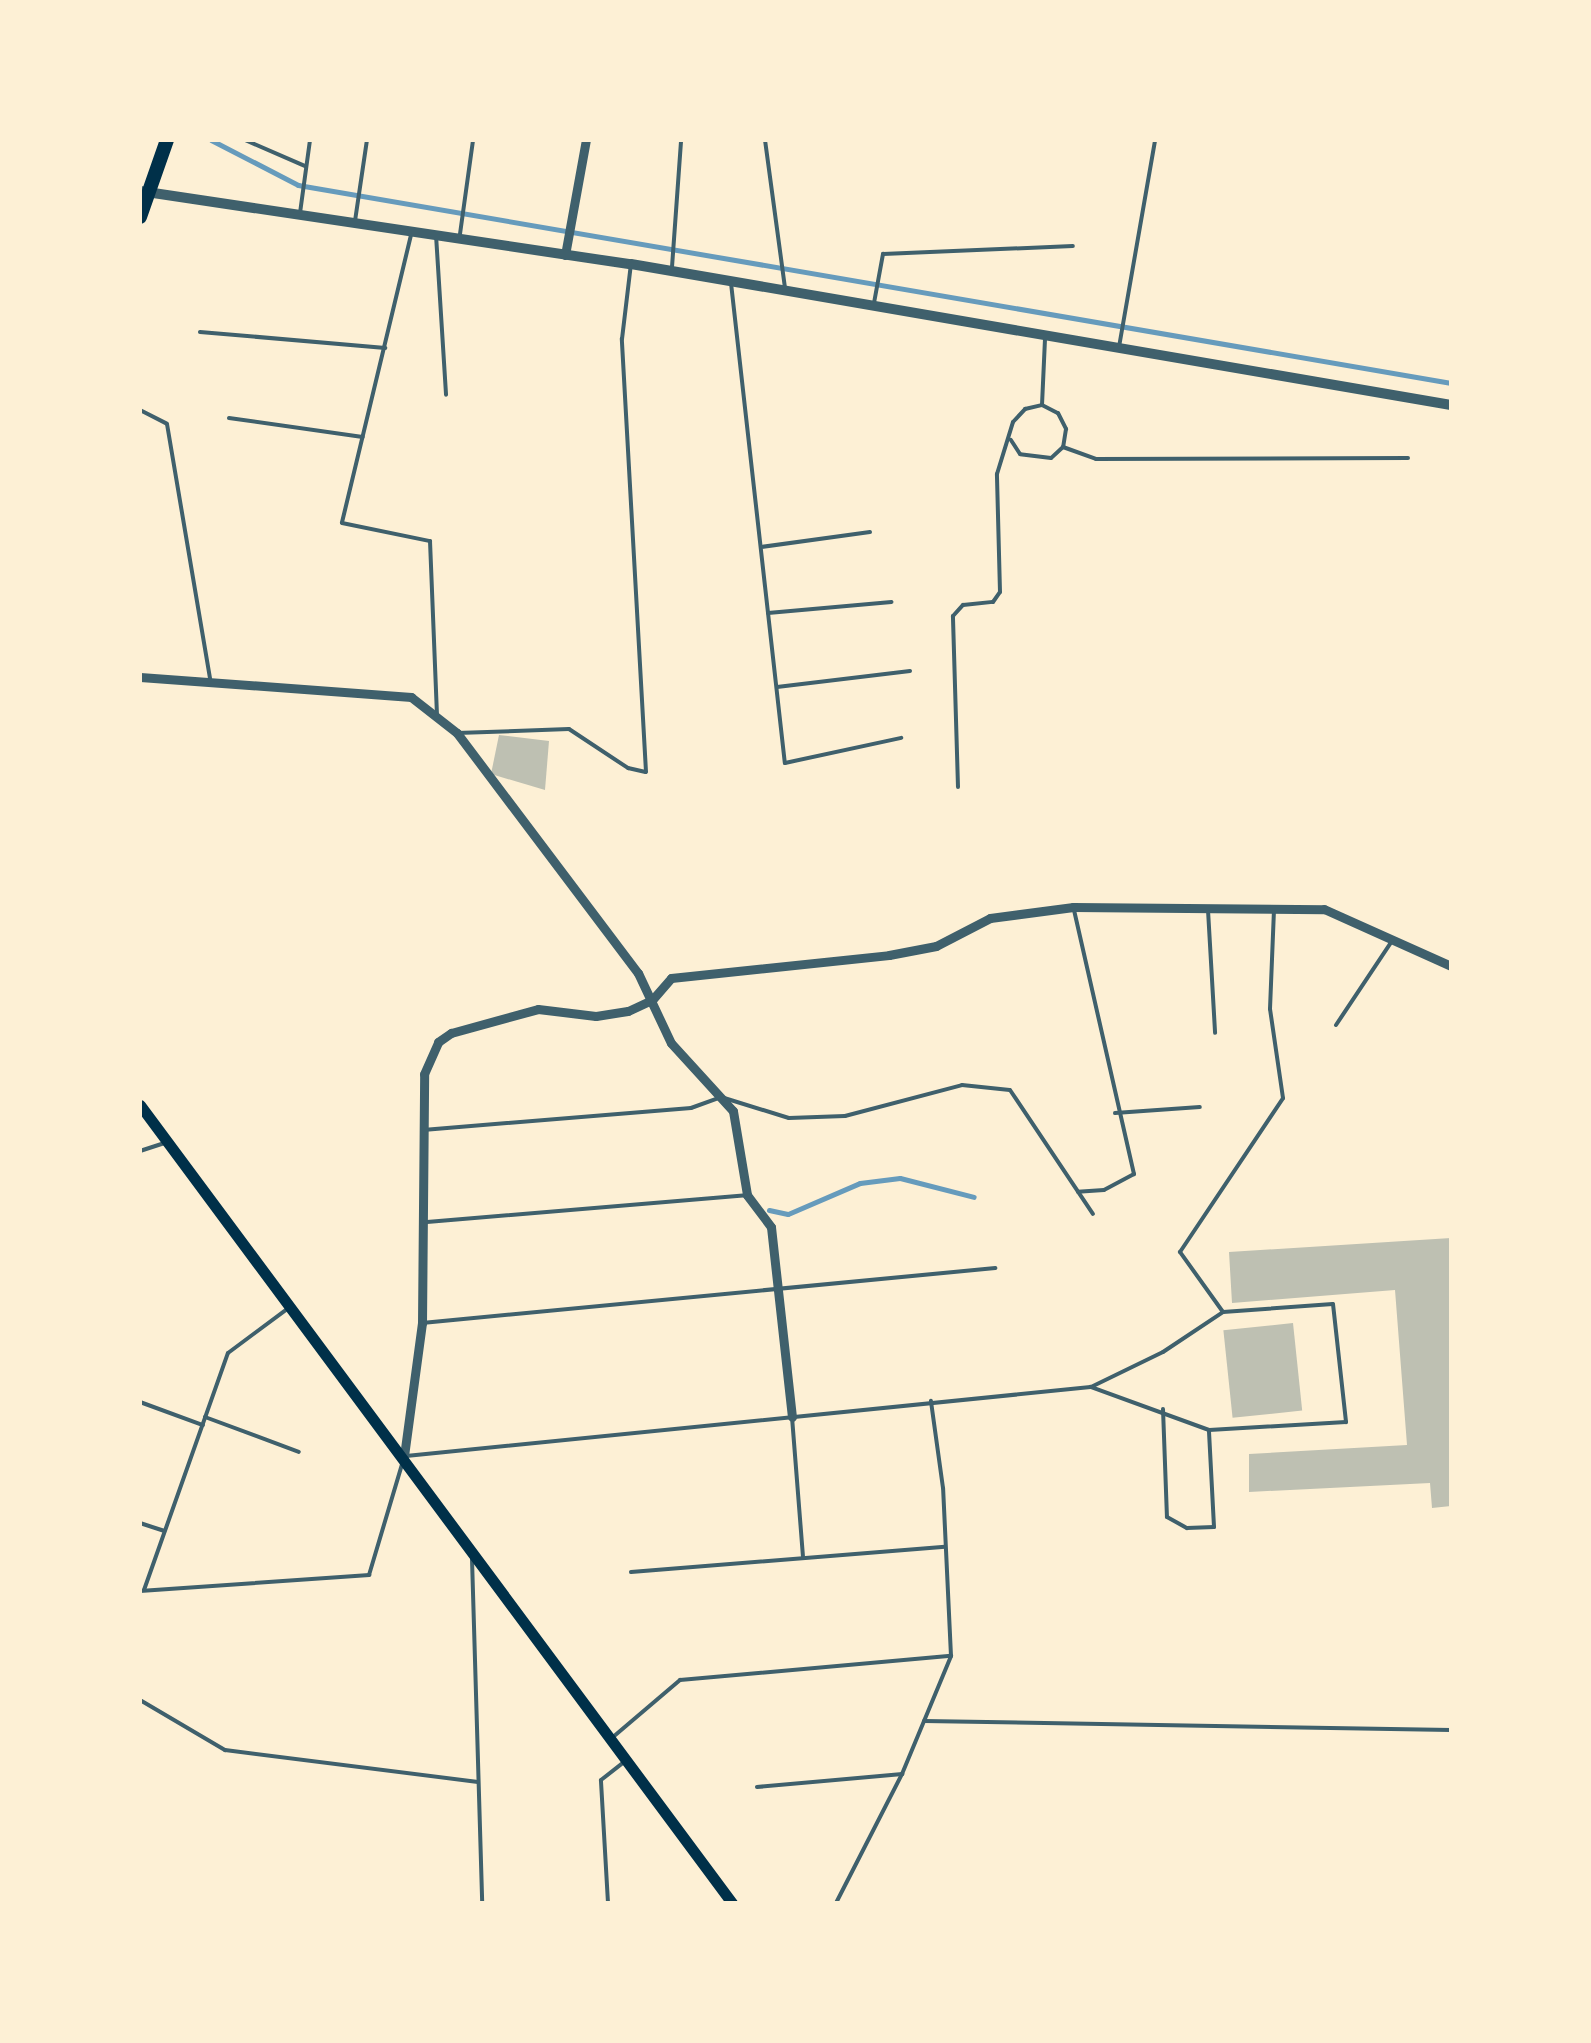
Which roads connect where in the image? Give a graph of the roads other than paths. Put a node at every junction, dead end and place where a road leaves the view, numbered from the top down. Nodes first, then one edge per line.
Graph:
1 (167, 140) edge
2 (245, 140) edge
3 (310, 140) edge
4 (367, 140) edge
5 (473, 140) edge
6 (586, 140) edge
7 (681, 140) edge
8 (765, 140) edge
9 (1155, 140) edge
10 (306, 166) junction
11 (145, 192) edge
12 (300, 213) junction
13 (140, 217) edge
14 (354, 221) junction
15 (412, 230) junction
16 (436, 234) junction
17 (460, 236) junction
18 (1073, 246) dead end
19 (566, 255) junction
20 (631, 264) junction
21 (672, 271) junction
22 (731, 282) junction
23 (786, 292) junction
24 (873, 307) junction
25 (200, 332) dead end
26 (1046, 338) junction
27 (385, 348) junction
28 (1118, 352) junction
29 (446, 395) dead end
30 (1042, 405) junction
31 (1451, 405) edge
32 (140, 410) edge
33 (228, 418) dead end
34 (363, 437) junction
35 (1011, 440) junction
36 (1063, 447) junction
37 (1408, 458) dead end
38 (870, 532) dead end
39 (761, 547) junction
40 (892, 602) dead end
41 (768, 613) junction
42 (910, 671) dead end
43 (140, 678) edge
44 (211, 683) junction
45 (776, 687) junction
46 (437, 717) junction
47 (457, 733) junction
48 (901, 738) dead end
49 (958, 787) dead end
50 (1208, 905) junction
51 (1275, 905) junction
52 (1073, 908) junction
53 (1392, 941) junction
54 (1451, 966) edge
55 (652, 1000) junction
56 (1336, 1025) dead end
57 (1215, 1033) dead end
58 (720, 1097) junction
59 (140, 1105) edge
60 (1200, 1107) dead end
61 (1115, 1113) junction
62 (423, 1130) junction
63 (168, 1142) junction
64 (140, 1150) edge
65 (1078, 1192) junction
66 (747, 1195) junction
67 (1093, 1214) dead end
68 (422, 1222) junction
69 (995, 1268) dead end
70 (782, 1288) junction
71 (288, 1308) junction
72 (1223, 1312) junction
73 (422, 1323) junction
74 (1091, 1386) junction
75 (140, 1402) edge
76 (931, 1402) junction
77 (1163, 1409) junction
78 (205, 1417) junction
79 (792, 1417) junction
80 (202, 1425) junction
81 (1209, 1430) junction
82 (299, 1452) dead end
83 (404, 1456) junction
84 (140, 1522) edge
85 (165, 1531) junction
86 (946, 1546) junction
87 (470, 1549) junction
88 (804, 1559) junction
89 (631, 1572) dead end
90 (142, 1590) edge
91 (951, 1656) junction
92 (140, 1700) edge
93 (924, 1721) junction
94 (1451, 1730) edge
95 (609, 1740) junction
96 (624, 1762) junction
97 (902, 1774) junction
98 (478, 1782) junction
99 (757, 1787) dead end
100 (482, 1903) edge
101 (608, 1903) edge
102 (732, 1903) edge
103 (836, 1903) edge

1 - 11 main road
2 - 10 lane
3 - 10 lane
4 - 14 lane
5 - 17 lane
6 - 19 street
7 - 21 lane
8 - 23 lane
9 - 28 lane
10 - 12 lane
11 - 12 street
11 - 13 main road
12 - 14 street
14 - 15 street
15 - 16 street
15 - 27 lane
16 - 17 street
16 - 29 lane
17 - 19 street
18 - 24 lane
19 - 20 street
20 - 21 street
20 - 47 lane
21 - 22 street
22 - 23 street
22 - 39 lane
23 - 24 street
24 - 26 street
25 - 27 lane
26 - 28 street
26 - 30 lane
27 - 34 lane
28 - 31 street
30 - 35 lane
30 - 36 lane
32 - 44 lane
33 - 34 lane
34 - 46 lane
35 - 36 lane
35 - 49 lane
36 - 37 lane
38 - 39 lane
39 - 41 lane
40 - 41 lane
41 - 45 lane
42 - 45 lane
43 - 44 street
44 - 46 street
45 - 48 lane
46 - 47 street
47 - 55 street
50 - 51 street
50 - 52 street
50 - 57 lane
51 - 53 street
51 - 72 lane
52 - 55 street
52 - 61 lane
53 - 54 street
53 - 56 lane
55 - 58 street
55 - 62 street
58 - 62 lane
58 - 65 lane
58 - 66 street
59 - 63 main road
60 - 61 lane
61 - 65 lane
62 - 68 street
63 - 64 lane
63 - 71 main road
65 - 67 lane
66 - 68 lane
66 - 70 street
68 - 73 street
69 - 70 lane
70 - 73 lane
70 - 79 street
71 - 78 lane
71 - 83 main road
72 - 74 lane
72 - 81 lane
73 - 83 street
74 - 76 lane
74 - 77 lane
75 - 80 lane
76 - 79 lane
76 - 86 lane
77 - 81 lane
77 - 81 lane
78 - 80 lane
78 - 82 lane
79 - 83 lane
79 - 88 lane
80 - 85 lane
83 - 87 main road
83 - 90 lane
84 - 85 lane
85 - 90 lane
86 - 88 lane
86 - 91 lane
87 - 95 main road
87 - 98 lane
88 - 89 lane
91 - 93 lane
91 - 95 lane
92 - 98 lane
93 - 94 lane
93 - 97 lane
95 - 96 main road
96 - 101 lane
96 - 102 main road
97 - 99 lane
97 - 103 lane
98 - 100 lane

